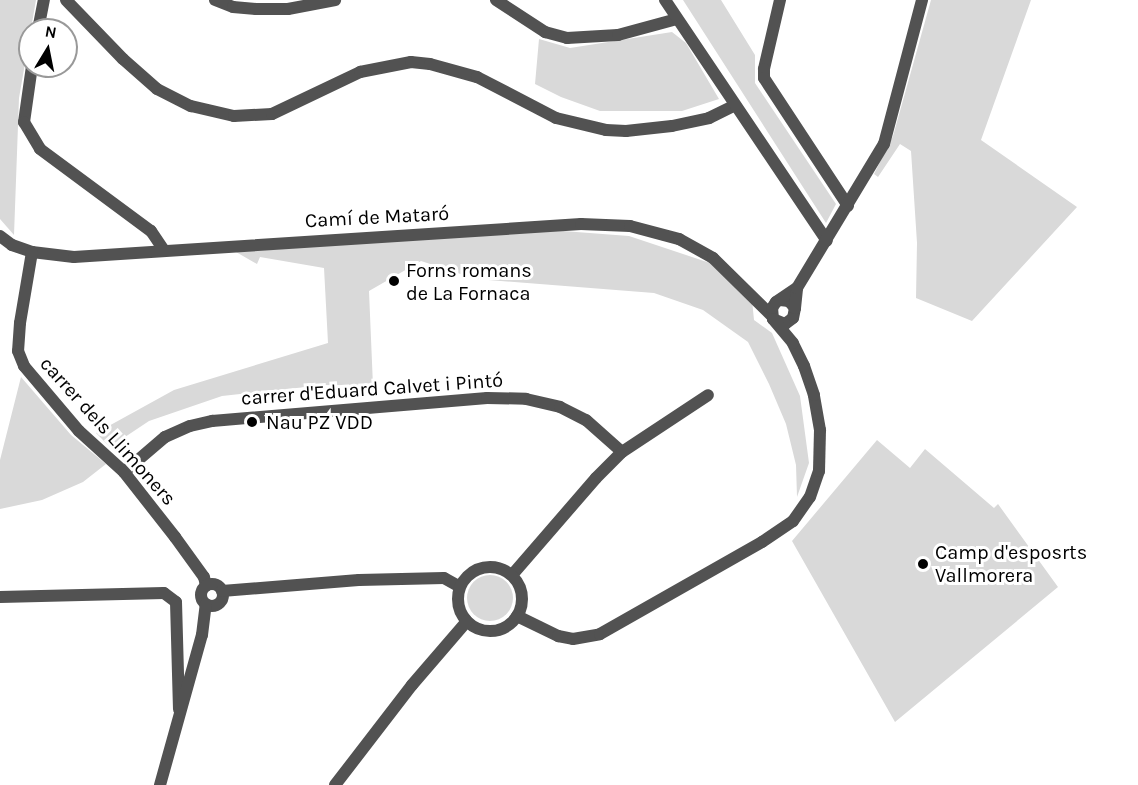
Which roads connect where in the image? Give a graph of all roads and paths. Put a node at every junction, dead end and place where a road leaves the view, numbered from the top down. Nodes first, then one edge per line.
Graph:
1 (44, 0) edge
2 (66, 0) edge
3 (215, 0) edge
4 (334, 0) edge
5 (496, 0) edge
6 (665, 0) edge
7 (780, 0) edge
8 (922, 0) edge
9 (40, 18) edge
10 (677, 19) junction
11 (30, 78) edge
12 (734, 106) junction
13 (848, 206) junction
14 (0, 236) edge
15 (827, 241) junction
16 (163, 249) junction
17 (32, 252) junction
18 (743, 286) junction
19 (797, 288) junction
20 (778, 301) junction
21 (794, 313) junction
22 (773, 317) junction
23 (793, 343) junction
24 (708, 395) dead end
25 (622, 452) junction
26 (124, 472) junction
27 (512, 575) junction
28 (206, 586) junction
29 (460, 587) junction
30 (222, 591) junction
31 (0, 597) edge
32 (206, 604) junction
33 (517, 616) junction
34 (467, 621) junction
35 (179, 709) junction
36 (160, 785) edge
37 (335, 785) edge

1 - 9 street
2 - 12 street
3 - 4 street
5 - 10 street
6 - 10 street
7 - 13 street
8 - 13 street
10 - 12 street
11 - 16 street
12 - 15 street
13 - 15 street
14 - 17 street, Camí de Mataró
15 - 19 street
16 - 17 street, Camí de Mataró
16 - 18 street, Camí de Mataró
17 - 26 street, carrer dels Llimoners
18 - 20 street, Camí de Mataró
18 - 22 street, Camí de Mataró
19 - 20 street
19 - 21 street
20 - 21 street
20 - 22 street
21 - 22 street
21 - 23 street
22 - 23 street, Camí de Mataró
23 - 33 street
24 - 25 street
25 - 26 street, carrer d'Eduard Calvet i Pintó
25 - 27 street
26 - 28 street, carrer dels Llimoners
27 - 29 street
27 - 33 street
28 - 30 street
28 - 32 street
29 - 30 street
29 - 34 street
30 - 32 street
31 - 35 street
32 - 35 street
33 - 34 street
34 - 37 street
35 - 36 street

